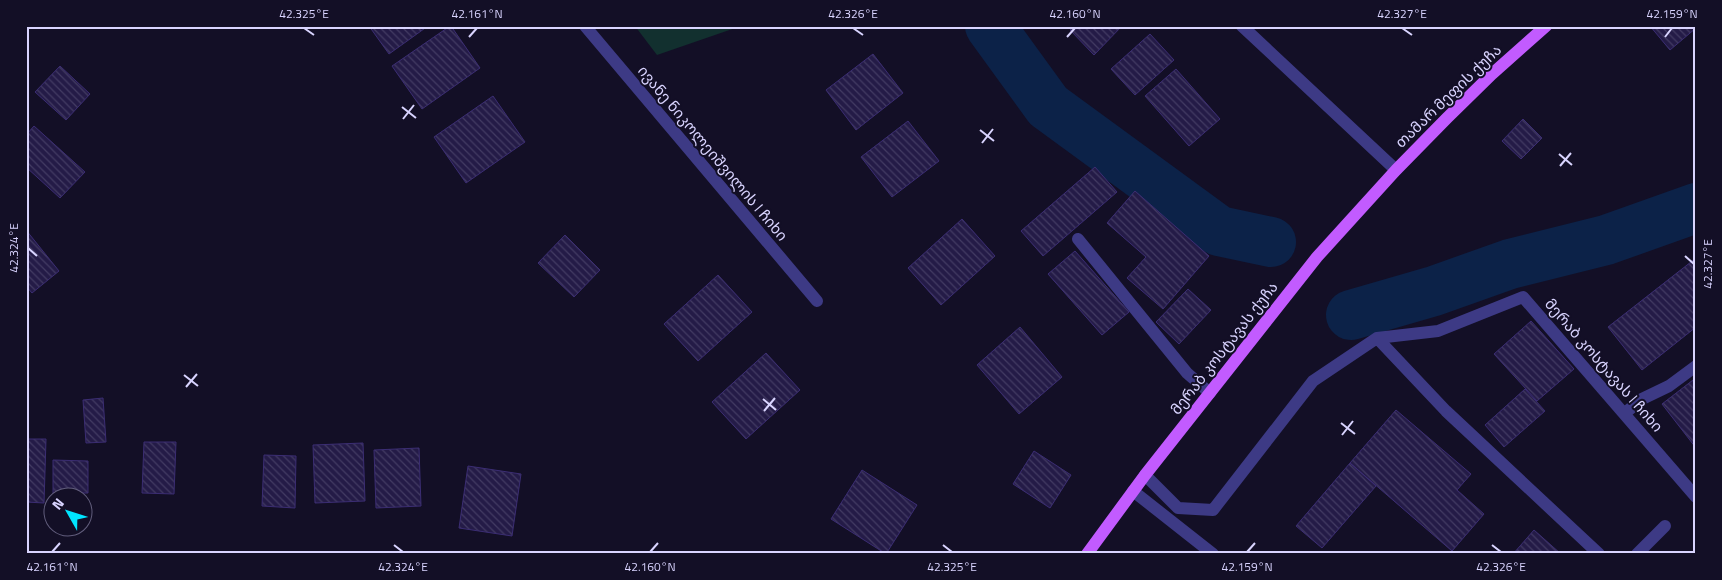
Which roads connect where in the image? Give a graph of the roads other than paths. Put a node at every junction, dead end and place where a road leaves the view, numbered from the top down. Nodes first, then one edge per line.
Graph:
1 (585, 26) edge
2 (1242, 26) edge
3 (1546, 26) edge
4 (1396, 170) junction
5 (1078, 239) dead end
6 (816, 302) dead end
7 (1377, 338) junction
8 (1696, 366) edge
9 (1210, 393) junction
10 (1625, 414) junction
11 (1145, 475) junction
12 (1133, 491) junction
13 (1696, 497) edge
14 (1665, 526) dead end
15 (1088, 554) edge
16 (1213, 554) edge
17 (1599, 554) edge
18 (1637, 554) edge

1 - 6 street, ივანე ნიკოლეიშვილის I ჩიხი
2 - 4 street
3 - 4 main road, თამარ მეფის ქუჩა
4 - 9 main road, მერაბ კოსტავას ქუჩა
5 - 9 street
7 - 10 street, მერაბ კოსტავას I ჩიხი
7 - 11 street, მერაბ კოსტავას I ჩიხი
7 - 17 street
8 - 10 street
9 - 11 main road, მერაბ კოსტავას ქუჩა
10 - 13 street, მერაბ კოსტავას I ჩიხი
11 - 12 main road, მერაბ კოსტავას ქუჩა
12 - 15 main road, მერაბ კოსტავას ქუჩა
12 - 16 street
14 - 18 street

